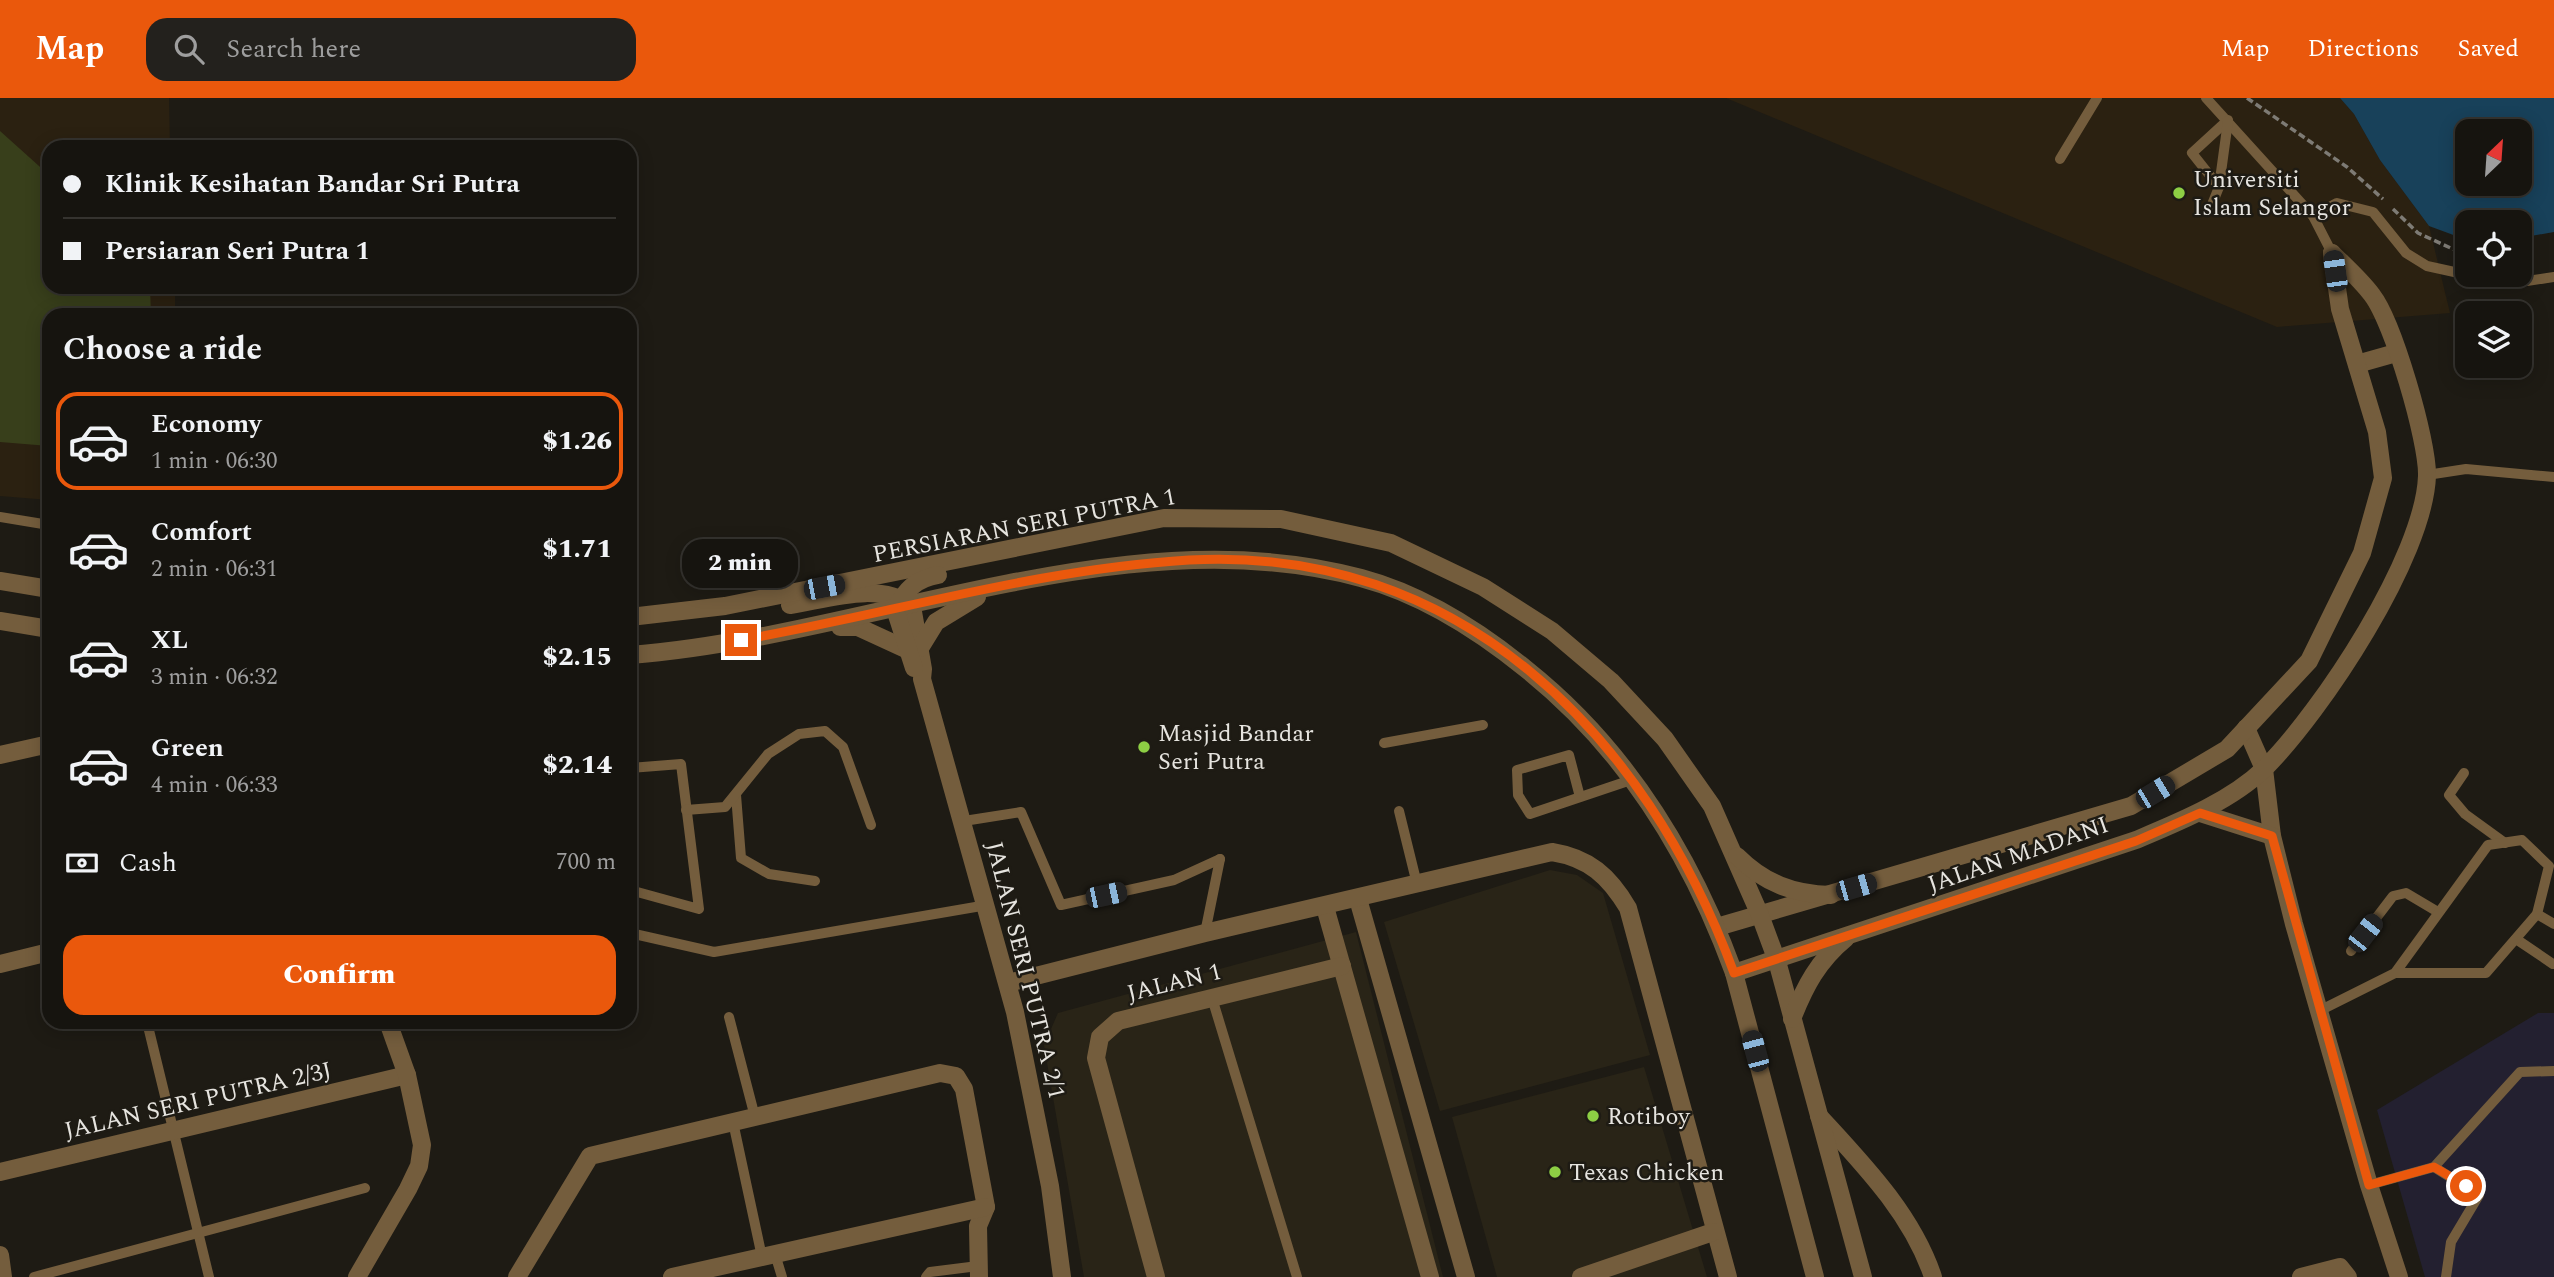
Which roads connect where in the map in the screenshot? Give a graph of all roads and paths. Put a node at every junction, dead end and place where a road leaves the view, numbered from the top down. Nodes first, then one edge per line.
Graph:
1 (2098, 98) edge
2 (2206, 98) edge
3 (2247, 98) edge
4 (2228, 120) junction
5 (2060, 159) dead end
6 (2219, 187) junction
7 (2211, 207) dead end
8 (2313, 216) junction
9 (2455, 250) edge
10 (2332, 253) junction
11 (2455, 272) edge
12 (2554, 277) edge
13 (2532, 280) edge
14 (2396, 352) junction
15 (2357, 364) junction
16 (2427, 475) junction
17 (2554, 477) edge
18 (0, 517) edge
19 (42, 524) edge
20 (1018, 549) junction
21 (0, 581) edge
22 (42, 588) edge
23 (993, 588) junction
24 (903, 604) junction
25 (725, 606) junction
26 (637, 616) edge
27 (0, 621) edge
28 (817, 626) junction
29 (42, 628) edge
30 (914, 649) junction
31 (637, 655) edge
32 (1483, 725) dead end
33 (2246, 728) junction
34 (1384, 743) dead end
35 (42, 746) edge
36 (0, 755) edge
37 (637, 767) edge
38 (2264, 769) junction
39 (2464, 773) dead end
40 (1634, 779) junction
41 (736, 794) junction
42 (1580, 797) junction
43 (687, 810) junction
44 (1399, 811) dead end
45 (2200, 813) junction
46 (964, 821) junction
47 (871, 825) dead end
48 (2272, 836) junction
49 (2505, 843) junction
50 (1732, 851) junction
51 (2550, 878) edge
52 (815, 881) dead end
53 (1416, 884) junction
54 (637, 892) edge
55 (1831, 895) junction
56 (1358, 899) junction
57 (987, 905) junction
58 (1325, 907) junction
59 (2438, 912) junction
60 (2537, 914) junction
61 (1760, 915) junction
62 (2554, 924) edge
63 (1717, 927) junction
64 (1205, 933) junction
65 (637, 935) edge
66 (1846, 938) junction
67 (2516, 939) junction
68 (2351, 951) dead end
69 (42, 955) edge
70 (1777, 961) junction
71 (0, 964) edge
72 (2553, 964) edge
73 (1342, 966) junction
74 (1734, 973) junction
75 (2395, 973) junction
76 (1008, 984) junction
77 (1212, 998) junction
78 (2319, 1011) junction
79 (729, 1017) dead end
80 (1792, 1019) junction
81 (149, 1029) edge
82 (391, 1029) edge
83 (2554, 1071) edge
84 (407, 1075) junction
85 (1819, 1116) junction
86 (755, 1117) junction
87 (733, 1122) junction
88 (175, 1133) junction
89 (2434, 1167) junction
90 (0, 1171) edge
91 (2369, 1185) junction
92 (365, 1188) dead end
93 (986, 1207) junction
94 (1713, 1232) junction
95 (199, 1235) junction
96 (0, 1255) edge
97 (769, 1255) junction
98 (978, 1272) edge
99 (1613, 1272) edge
100 (3, 1277) edge
101 (34, 1277) edge
102 (209, 1277) edge
103 (357, 1277) edge
104 (517, 1277) edge
105 (672, 1277) edge
106 (782, 1277) edge
107 (926, 1277) edge
108 (1062, 1277) edge
109 (1156, 1277) edge
110 (1297, 1277) edge
111 (1430, 1277) edge
112 (1466, 1277) edge
113 (1581, 1277) edge
114 (1728, 1277) edge
115 (1815, 1277) edge
116 (1863, 1277) edge
117 (1933, 1277) edge
118 (2301, 1277) edge
119 (2348, 1277) edge
120 (2399, 1277) edge
121 (2446, 1277) edge

1 - 5 lane
2 - 4 lane
3 - 9 path
4 - 6 lane
4 - 6 lane
4 - 8 lane
6 - 7 lane
8 - 10 lane
8 - 11 lane
10 - 14 street, JALAN MADANI
10 - 15 street, JALAN MADANI
12 - 13 lane
14 - 15 street
14 - 16 street, JALAN MADANI
15 - 33 street, JALAN MADANI
16 - 17 lane
16 - 38 street, JALAN MADANI
18 - 19 lane
20 - 24 street
20 - 25 street, PERSIARAN SERI PUTRA 1
20 - 50 street, PERSIARAN SERI PUTRA 1
21 - 22 street
23 - 24 street
23 - 30 street
23 - 40 street
24 - 25 street
24 - 28 street
24 - 30 street, JALAN SERI PUTRA 2/1
25 - 26 street, PERSIARAN SERI PUTRA 1
27 - 29 street
28 - 30 street
28 - 31 street
30 - 46 street, JALAN SERI PUTRA 2/1
32 - 34 lane
33 - 38 street
33 - 55 street, JALAN MADANI
35 - 36 street
37 - 43 lane
38 - 45 street, JALAN MADANI
38 - 48 street
39 - 49 lane
40 - 42 lane
40 - 63 street
41 - 43 lane
41 - 47 lane
41 - 52 lane
42 - 42 lane
43 - 54 lane
44 - 53 lane
45 - 48 street
45 - 66 street, JALAN MADANI
46 - 57 street, JALAN SERI PUTRA 2/1
46 - 64 lane
48 - 78 street
49 - 51 lane
49 - 59 lane
50 - 55 street
50 - 61 street, PERSIARAN SERI PUTRA 1
51 - 60 lane
53 - 56 street
53 - 94 street
55 - 61 street, JALAN MADANI
56 - 58 street
56 - 112 street
57 - 65 lane
57 - 76 street, JALAN SERI PUTRA 2/1
58 - 64 street
58 - 73 street
59 - 68 lane
59 - 75 lane
60 - 62 lane
60 - 67 lane
61 - 63 street, JALAN MADANI
61 - 70 street, PERSIARAN SERI PUTRA 1
63 - 74 street
64 - 76 street
66 - 70 street, JALAN MADANI
66 - 80 street
67 - 72 lane
67 - 75 lane
69 - 71 street
70 - 74 street, JALAN MADANI
70 - 80 street, PERSIARAN SERI PUTRA 1
73 - 77 street, JALAN 1
73 - 111 street
74 - 115 street
75 - 78 lane
76 - 108 street, JALAN SERI PUTRA 2/1
77 - 109 street, JALAN 1
77 - 110 lane
78 - 91 street
79 - 86 lane
80 - 85 street, PERSIARAN SERI PUTRA 1
81 - 88 lane
82 - 84 street
83 - 89 lane
84 - 88 street, JALAN SERI PUTRA 2/3J
84 - 103 street
85 - 116 street, PERSIARAN SERI PUTRA 1
85 - 117 street
86 - 87 street
86 - 93 street
87 - 97 lane
87 - 104 street
88 - 90 street, JALAN SERI PUTRA 2/3J
88 - 95 lane
89 - 91 lane
89 - 121 lane
91 - 120 street
92 - 95 lane
93 - 97 street
93 - 98 street
94 - 99 street
94 - 114 street
95 - 101 lane
95 - 102 lane
96 - 100 street
97 - 105 street
97 - 106 lane
98 - 107 lane
99 - 113 street
118 - 119 street

